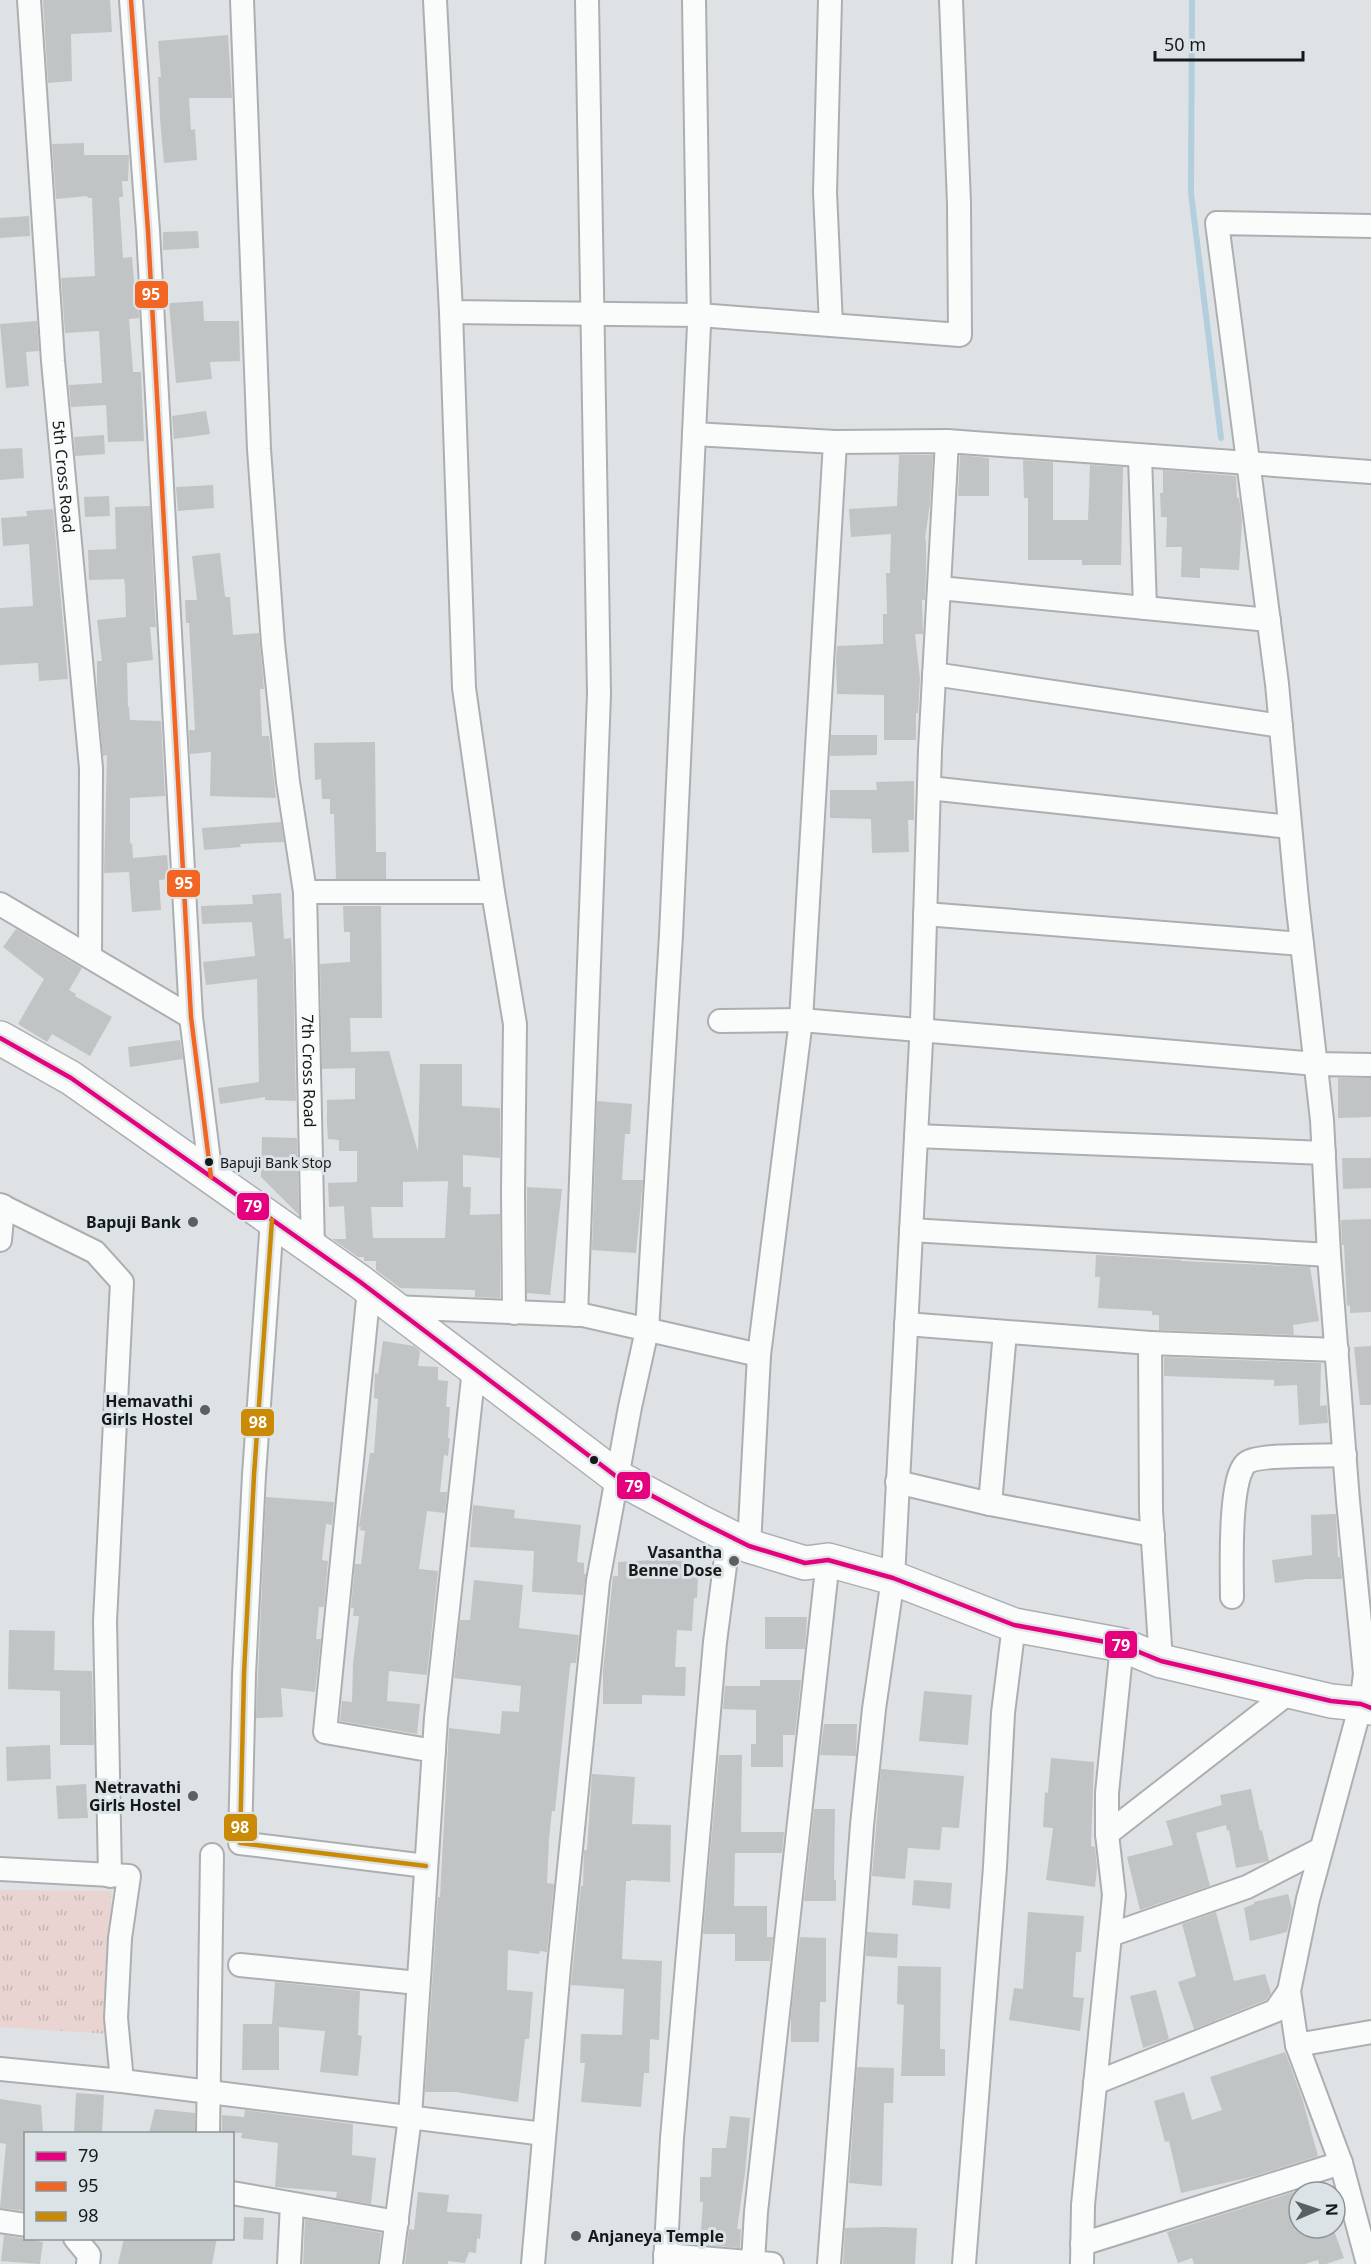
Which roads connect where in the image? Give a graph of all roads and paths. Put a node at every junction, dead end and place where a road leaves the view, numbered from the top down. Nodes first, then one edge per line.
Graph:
1 (29, 0) edge
2 (131, 0) edge
3 (242, 0) edge
4 (435, 0) edge
5 (587, 0) edge
6 (694, 0) edge
7 (830, 0) edge
8 (951, 0) edge
9 (1371, 226) edge
10 (451, 312) junction
11 (593, 314) junction
12 (699, 315) junction
13 (831, 325) junction
14 (694, 434) junction
15 (947, 441) junction
16 (835, 442) junction
17 (1140, 456) junction
18 (1248, 464) junction
19 (1371, 472) edge
20 (939, 588) junction
21 (1145, 608) junction
22 (1269, 620) junction
23 (934, 674) junction
24 (1281, 726) junction
25 (929, 788) junction
26 (1290, 827) junction
27 (493, 891) junction
28 (305, 892) junction
29 (0, 904) edge
30 (925, 914) junction
31 (1302, 945) junction
32 (90, 956) junction
33 (191, 1017) junction
34 (801, 1020) junction
35 (720, 1021) dead end
36 (922, 1032) junction
37 (0, 1038) edge
38 (1316, 1064) junction
39 (1371, 1065) edge
40 (916, 1136) junction
41 (1324, 1153) junction
42 (211, 1177) junction
43 (1, 1206) edge
44 (272, 1220) junction
45 (911, 1230) junction
46 (0, 1240) edge
47 (313, 1249) junction
48 (1329, 1255) junction
49 (381, 1298) junction
50 (514, 1313) junction
51 (576, 1315) junction
52 (906, 1324) junction
53 (647, 1330) junction
54 (1005, 1332) junction
55 (1150, 1343) junction
56 (1337, 1350) junction
57 (759, 1354) junction
58 (474, 1369) junction
59 (1345, 1455) junction
60 (617, 1477) junction
61 (897, 1482) junction
62 (990, 1504) junction
63 (1153, 1535) junction
64 (739, 1540) junction
65 (828, 1560) junction
66 (892, 1578) junction
67 (1232, 1597) dead end
68 (1014, 1625) junction
69 (1122, 1645) junction
70 (1161, 1661) junction
71 (1291, 1691) junction
72 (1366, 1706) edge
73 (434, 1751) junction
74 (1107, 1834) junction
75 (1322, 1849) junction
76 (212, 1855) dead end
77 (426, 1866) junction
78 (0, 1869) edge
79 (110, 1876) junction
80 (1110, 1935) junction
81 (240, 1965) dead end
82 (418, 1983) junction
83 (1288, 1991) junction
84 (1371, 2032) edge
85 (1297, 2045) junction
86 (0, 2069) edge
87 (122, 2080) junction
88 (1095, 2083) junction
89 (208, 2091) junction
90 (410, 2117) junction
91 (208, 2132) edge
92 (544, 2134) junction
93 (1341, 2163) junction
94 (234, 2193) edge
95 (292, 2204) junction
96 (0, 2221) edge
97 (398, 2222) junction
98 (1364, 2223) edge
99 (24, 2225) edge
100 (77, 2240) edge
101 (1082, 2254) edge
102 (665, 2260) edge
103 (762, 2263) edge
104 (88, 2264) edge
105 (289, 2264) edge
106 (391, 2264) edge
107 (533, 2264) edge
108 (830, 2264) edge
109 (964, 2264) edge
110 (1368, 2264) edge

1 - 32 street, 5th Cross Road
2 - 33 street
3 - 28 street, 7th Cross Road
4 - 10 street
5 - 11 street
6 - 12 street
7 - 13 street
8 - 13 street
9 - 18 street
10 - 11 street
10 - 27 street
11 - 12 street
11 - 51 street
12 - 13 street
12 - 14 street
14 - 16 street
14 - 53 street
15 - 16 street
15 - 17 street
15 - 20 street
16 - 34 street
17 - 18 street
17 - 21 street
18 - 19 street
18 - 22 street
20 - 21 street
20 - 23 street
21 - 22 street
22 - 24 street
23 - 24 street
23 - 25 street
24 - 26 street
25 - 26 street
25 - 30 street
26 - 31 street
27 - 28 street
27 - 50 street
28 - 47 street, 7th Cross Road
29 - 32 street
30 - 31 street
30 - 36 street
31 - 38 street
32 - 33 street
33 - 42 street
34 - 35 street
34 - 36 street
34 - 57 street
36 - 38 street
36 - 40 street
37 - 42 street
38 - 39 street
38 - 41 street
40 - 41 street
40 - 45 street
41 - 48 street
42 - 44 street
43 - 46 street
43 - 79 street
44 - 47 street
44 - 77 street
45 - 48 street
45 - 52 street
47 - 49 street
48 - 56 street
49 - 50 street
49 - 58 street
49 - 73 street
50 - 51 street
51 - 53 street
52 - 54 street
52 - 61 street
53 - 57 street
53 - 60 street
54 - 55 street
54 - 62 street
55 - 56 street
55 - 63 street
56 - 59 street
57 - 64 street
58 - 60 street
58 - 73 street
59 - 67 street
59 - 72 street
60 - 64 street
60 - 92 street
61 - 62 street
61 - 66 street
62 - 63 street
63 - 70 street
64 - 65 street
64 - 102 street
65 - 66 street
65 - 103 street
66 - 68 street
66 - 108 street
68 - 69 street
68 - 109 street
69 - 70 street
69 - 74 street
70 - 71 street
71 - 72 street
71 - 74 street
72 - 75 street
73 - 77 street
74 - 80 street
75 - 80 street
75 - 83 street
76 - 89 street
77 - 82 street
78 - 79 street
79 - 87 street
80 - 88 street
81 - 82 street
82 - 90 street
83 - 85 street
83 - 88 street
84 - 85 street
85 - 93 street
86 - 87 street
87 - 89 street
88 - 101 street
89 - 90 street
89 - 91 street
90 - 92 street
90 - 97 street
92 - 107 street
93 - 98 street
93 - 101 street
94 - 95 street
95 - 97 street
95 - 105 street
96 - 99 street
97 - 106 street
98 - 110 street
100 - 104 street
102 - 103 street

